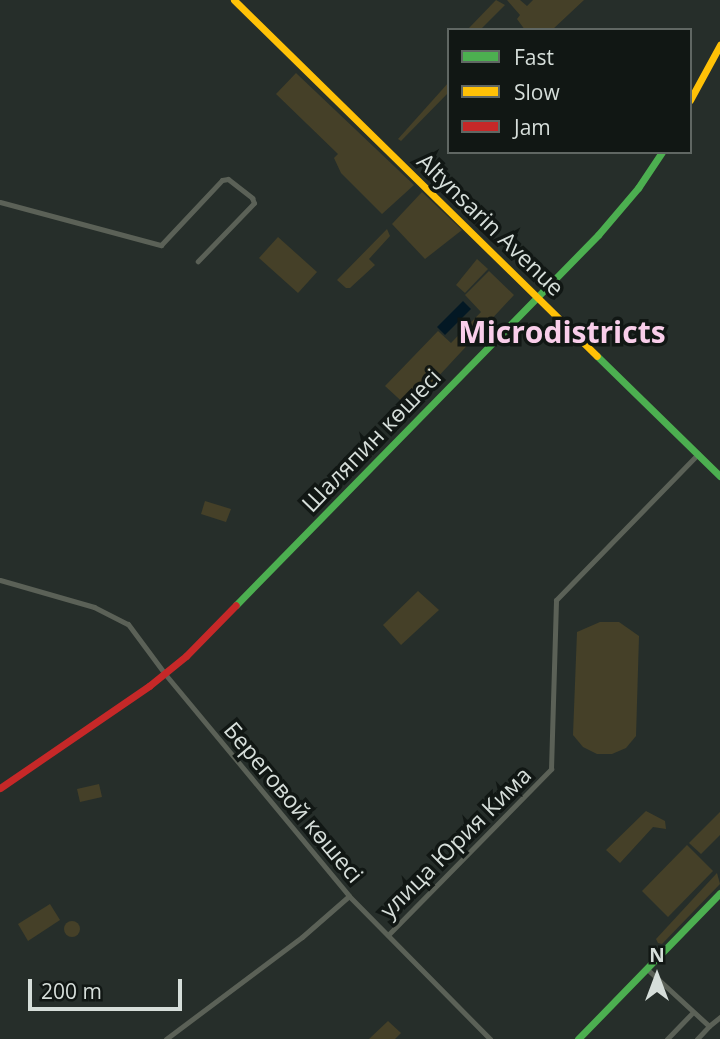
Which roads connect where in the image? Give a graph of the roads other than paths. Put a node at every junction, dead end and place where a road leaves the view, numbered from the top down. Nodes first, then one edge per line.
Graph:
1 (233, 0) edge
2 (720, 45) edge
3 (692, 96) edge
4 (661, 154) edge
5 (0, 202) edge
6 (198, 261) dead end
7 (538, 296) junction
8 (698, 454) junction
9 (720, 476) edge
10 (0, 580) edge
11 (165, 674) junction
12 (0, 788) edge
13 (720, 893) edge
14 (349, 895) junction
15 (388, 935) junction
16 (646, 969) junction
17 (693, 1012) junction
18 (720, 1017) edge
19 (709, 1026) junction
20 (166, 1039) edge
21 (490, 1039) edge
22 (578, 1039) edge
23 (667, 1039) edge
24 (697, 1039) edge

1 - 7 main road, Altynsarin Avenue
2 - 3 main road
4 - 7 main road
5 - 6 street
7 - 8 main road, Altynsarin Avenue
7 - 11 main road
8 - 9 main road, Altynsarin Avenue
8 - 15 street, улица Юрия Кима
10 - 11 street, Береговой көшесі
11 - 12 main road
11 - 14 street, Береговой көшесі
13 - 16 main road
14 - 15 street, Береговой көшесі
14 - 20 street, улица Юрия Кима
15 - 21 street, Береговой көшесі
16 - 17 street
16 - 22 main road
17 - 19 street
17 - 23 street
18 - 19 street
19 - 24 street

